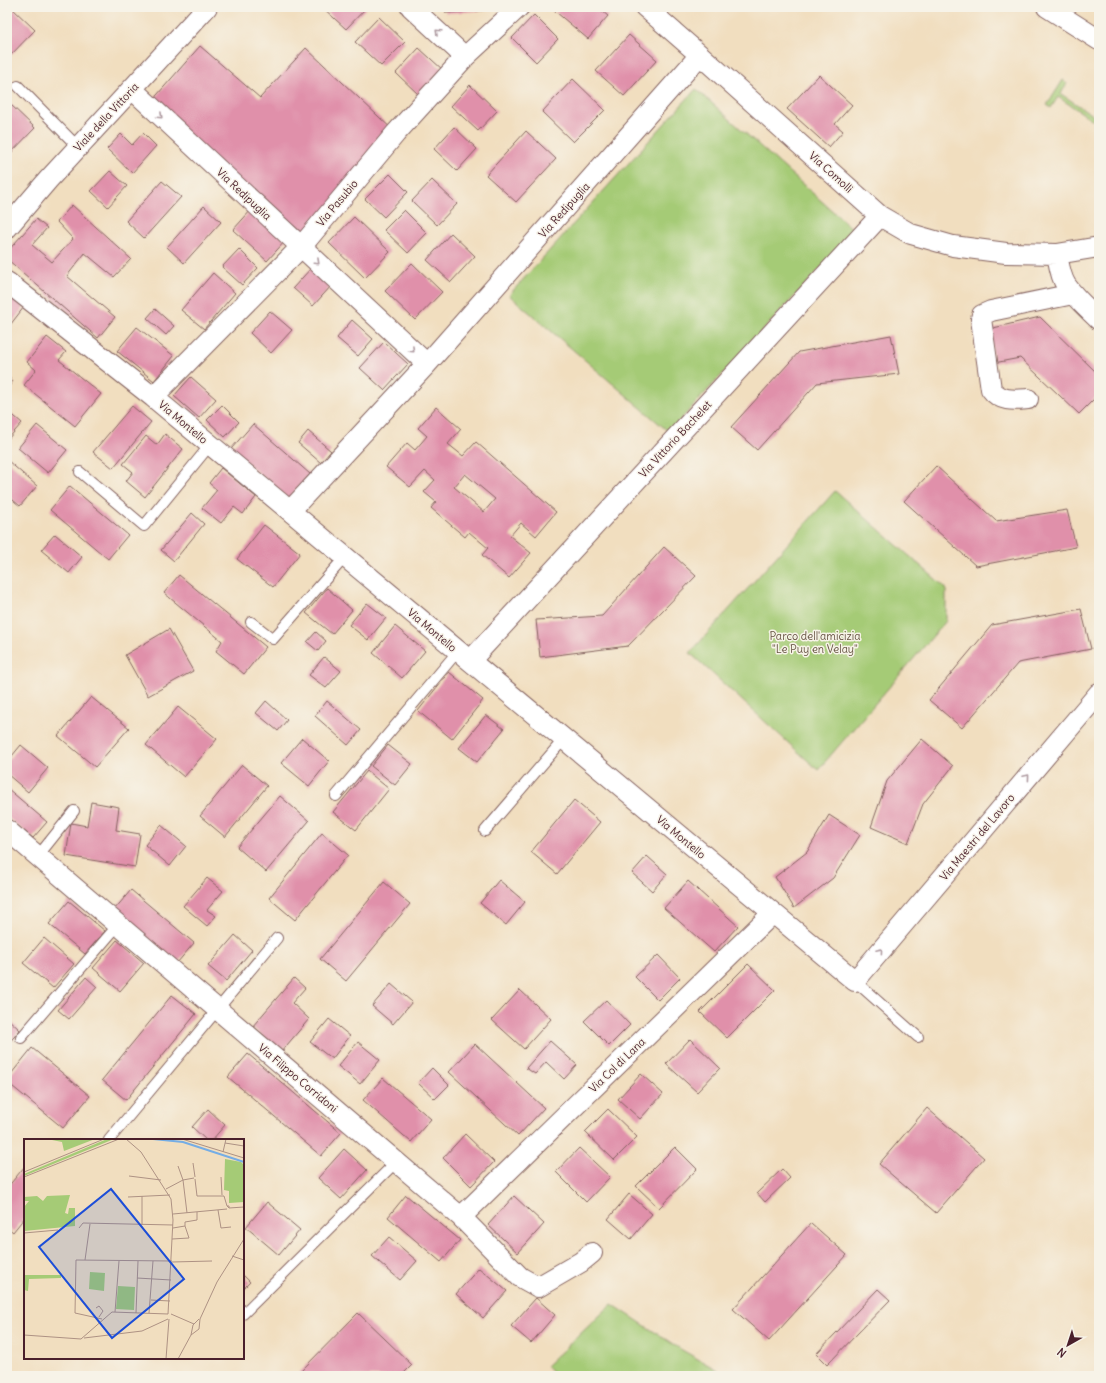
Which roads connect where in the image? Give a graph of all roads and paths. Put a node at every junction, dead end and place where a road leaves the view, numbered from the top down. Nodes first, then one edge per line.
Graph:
1 (207, 7) edge
2 (411, 7) edge
3 (519, 7) edge
4 (645, 7) edge
5 (1047, 7) edge
6 (1099, 40) edge
7 (700, 55) junction
8 (465, 58) junction
9 (18, 86) dead end
10 (132, 89) junction
11 (78, 147) junction
12 (880, 216) junction
13 (7, 228) edge
14 (301, 247) junction
15 (1099, 247) edge
16 (1057, 254) junction
17 (7, 282) edge
18 (1073, 294) junction
19 (1099, 320) edge
20 (427, 364) junction
21 (153, 397) junction
22 (1028, 399) dead end
23 (210, 445) junction
24 (80, 472) dead end
25 (290, 511) junction
26 (345, 556) junction
27 (251, 622) dead end
28 (464, 656) junction
29 (1099, 693) edge
30 (564, 739) junction
31 (336, 796) dead end
32 (74, 811) dead end
33 (7, 830) edge
34 (486, 831) dead end
35 (38, 856) junction
36 (773, 913) junction
37 (118, 925) junction
38 (277, 938) dead end
39 (855, 981) junction
40 (217, 1009) junction
41 (918, 1037) dead end
42 (21, 1038) dead end
43 (110, 1139) edge
44 (396, 1162) junction
45 (461, 1217) junction
46 (592, 1253) dead end
47 (244, 1313) edge

1 - 10 street, Viale della Vittoria
8 -> 2 street
3 - 8 street, Via Pasubio
4 - 7 street, Via Comolli
5 - 6 street
7 - 12 street, Via Comolli
7 - 20 street, Via Redipuglia
8 - 14 street, Via Pasubio
9 - 11 lane
10 - 11 street, Viale della Vittoria
10 -> 14 street, Via Redipuglia
11 - 13 street, Viale della Vittoria
12 - 16 street, Via Comolli
12 - 28 street, Via Vittorio Bachelet
14 -> 20 street, Via Redipuglia
14 - 21 street, Via Pasubio
15 - 16 street, Via Comolli
16 - 18 street
17 - 21 street, Via Montello
18 - 19 street
18 - 22 street
20 - 25 street, Via Redipuglia
21 - 23 street, Via Montello
23 - 24 lane
23 - 25 street, Via Montello
25 - 26 street, Via Montello
26 - 27 lane
26 - 28 street, Via Montello
28 - 30 street, Via Montello
28 - 31 lane
39 -> 29 street, Via Maestri del Lavoro
30 - 34 lane
30 - 36 street, Via Montello
32 - 35 lane
33 - 35 street, Via Filippo Corridoni
35 - 37 street, Via Filippo Corridoni
36 - 39 street, Via Montello
36 - 45 street, Via Col di Lana
37 - 40 street, Via Filippo Corridoni
37 - 42 lane
38 - 40 lane
39 - 41 lane
40 - 43 lane
40 - 44 street, Via Filippo Corridoni
44 - 45 street, Via Filippo Corridoni
44 - 47 lane
45 - 46 street, Via Filippo Corridoni

